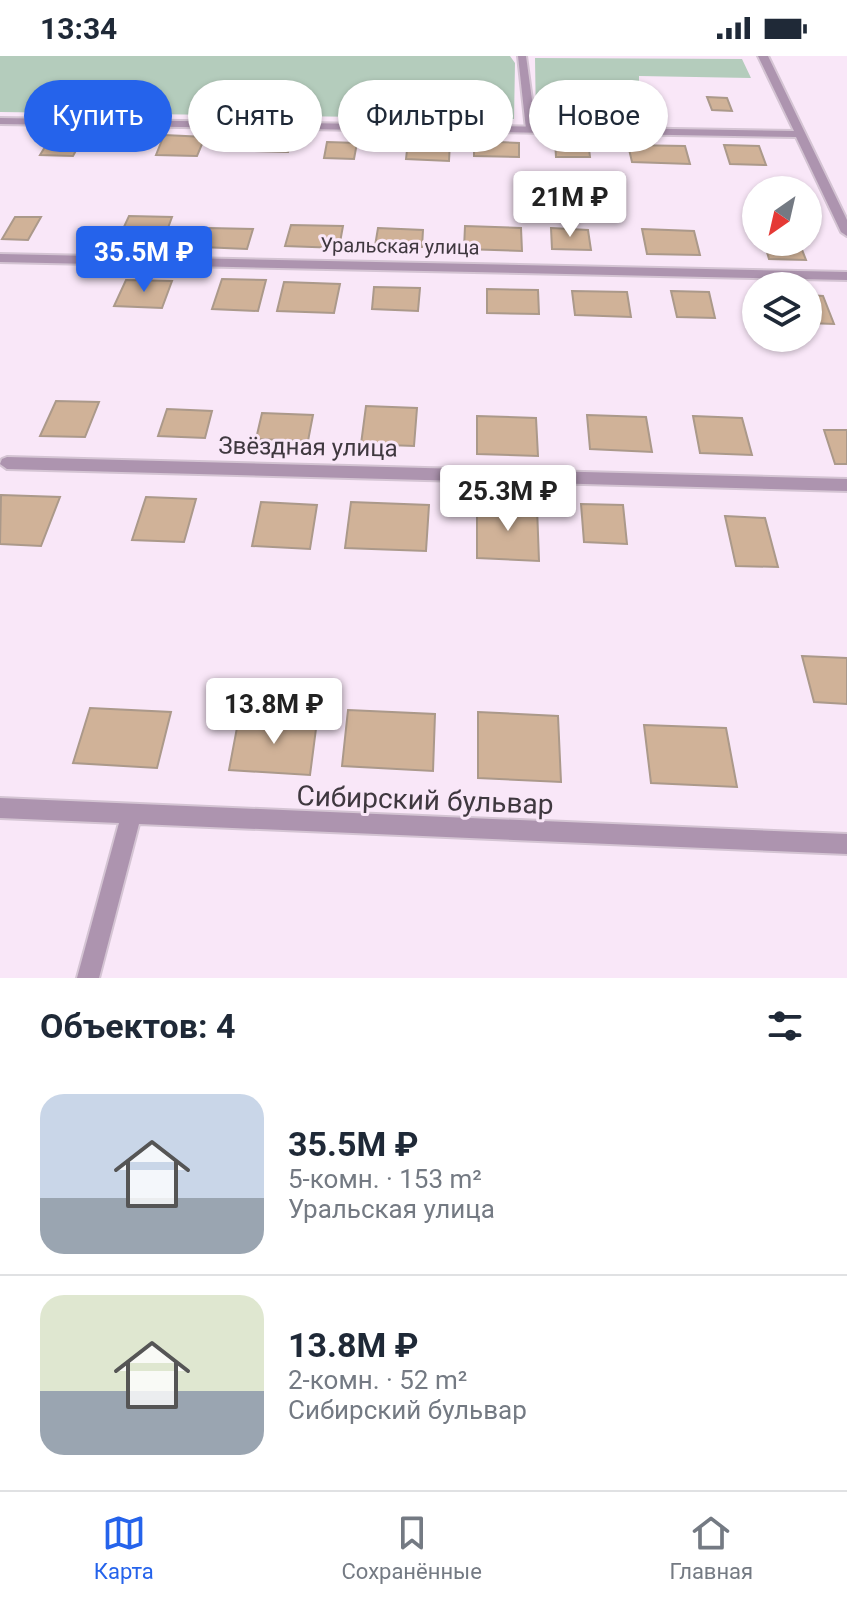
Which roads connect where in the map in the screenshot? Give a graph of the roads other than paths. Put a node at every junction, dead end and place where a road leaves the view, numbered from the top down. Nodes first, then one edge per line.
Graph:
1 (522, 56) edge
2 (763, 56) edge
3 (529, 113) edge
4 (0, 121) edge
5 (529, 129) edge
6 (668, 132) edge
7 (801, 134) junction
8 (847, 232) edge
9 (0, 258) edge
10 (847, 276) edge
11 (7, 463) dead end
12 (847, 485) edge
13 (0, 808) edge
14 (131, 816) junction
15 (847, 844) edge
16 (88, 978) edge

1 - 3 lane
2 - 7 street
4 - 5 street
6 - 7 street
7 - 8 street
9 - 10 street, Уральская улица
11 - 12 street, Звёздная улица
13 - 14 street, Сибирский бульвар
14 - 15 street, Сибирский бульвар
14 - 16 street

